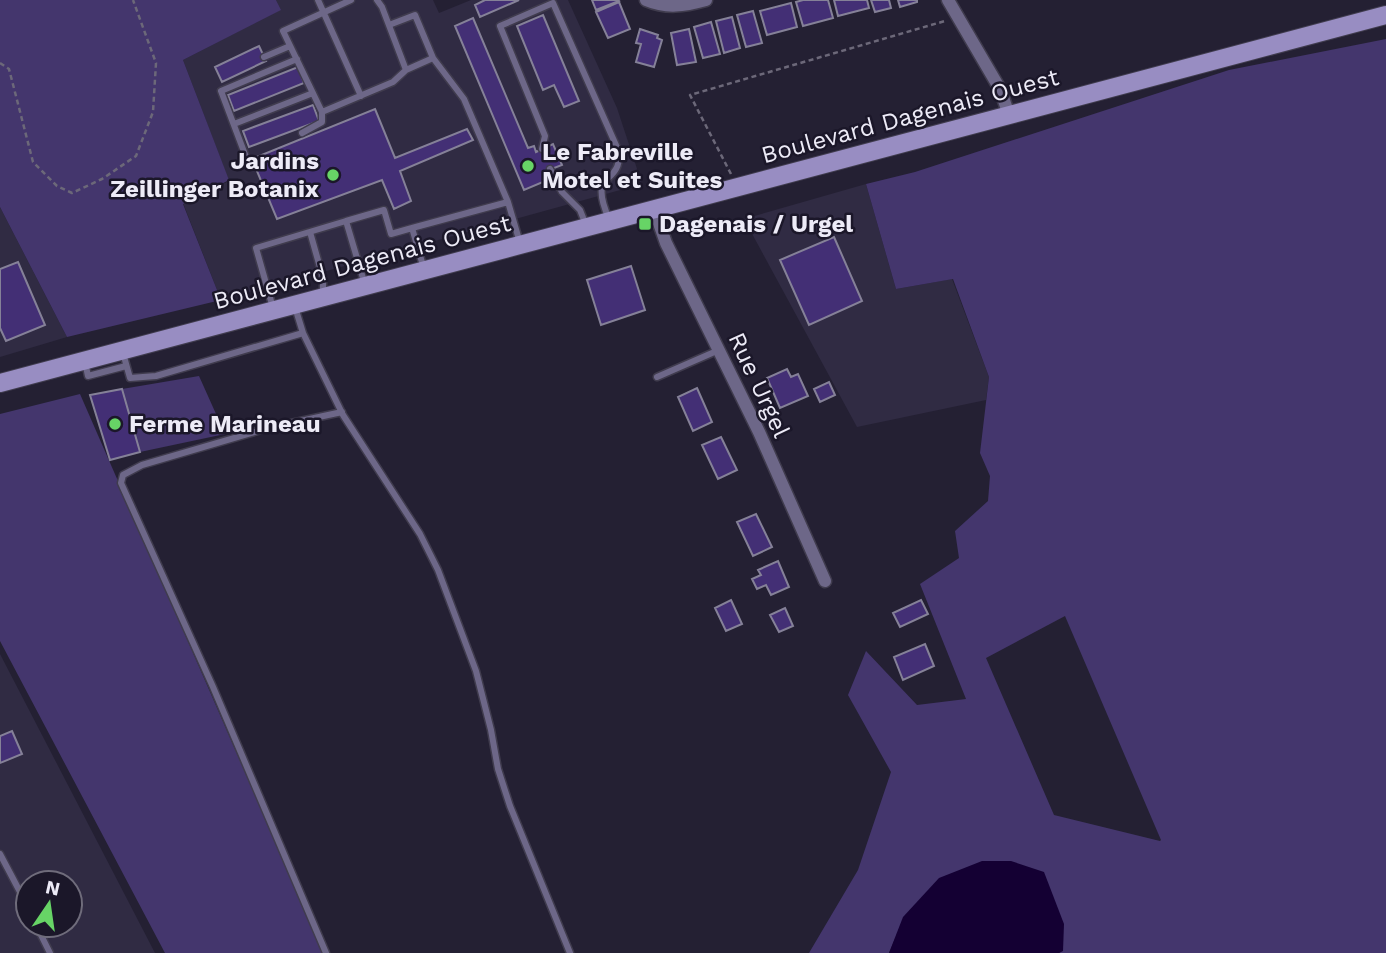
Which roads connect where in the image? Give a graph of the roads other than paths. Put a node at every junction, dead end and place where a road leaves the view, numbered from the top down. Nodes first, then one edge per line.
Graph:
1 (318, 0) edge
2 (351, 0) edge
3 (377, 0) edge
4 (646, 0) edge
5 (706, 0) edge
6 (948, 0) edge
7 (322, 13) junction
8 (1386, 15) edge
9 (389, 25) junction
10 (290, 46) junction
11 (264, 57) dead end
12 (433, 58) junction
13 (297, 59) junction
14 (406, 70) junction
15 (313, 93) junction
16 (361, 96) junction
17 (322, 112) junction
18 (1009, 115) junction
19 (234, 124) junction
20 (302, 133) dead end
21 (542, 149) dead end
22 (246, 156) dead end
23 (550, 169) dead end
24 (508, 202) junction
25 (654, 209) junction
26 (346, 221) junction
27 (610, 221) junction
28 (587, 227) junction
29 (412, 228) junction
30 (310, 232) junction
31 (520, 245) junction
32 (424, 270) junction
33 (365, 286) junction
34 (323, 297) junction
35 (295, 305) junction
36 (274, 310) junction
37 (303, 333) junction
38 (719, 349) junction
39 (124, 358) junction
40 (657, 377) dead end
41 (0, 383) edge
42 (342, 412) junction
43 (825, 580) dead end
44 (0, 854) edge
45 (14, 880) edge
46 (326, 953) edge
47 (570, 953) edge

1 - 7 lane
2 - 7 lane
3 - 9 lane
4 - 5 street
6 - 18 street
7 - 10 lane
7 - 16 lane
8 - 18 main road, Boulevard Dagenais Ouest
9 - 12 lane
9 - 14 lane
10 - 11 lane
10 - 13 lane
12 - 14 lane
12 - 24 lane
13 - 15 lane
13 - 19 lane
14 - 16 lane
15 - 17 lane
15 - 19 lane
16 - 17 lane
17 - 20 lane
18 - 25 main road, Boulevard Dagenais Ouest
19 - 22 lane
21 - 27 lane
23 - 28 lane
24 - 29 lane
24 - 31 lane
25 - 27 main road, Boulevard Dagenais Ouest
25 - 38 street, Rue Urgel
26 - 29 lane
26 - 30 lane
26 - 33 lane
27 - 28 main road, Boulevard Dagenais Ouest
28 - 31 main road, Boulevard Dagenais Ouest
29 - 32 lane
30 - 34 lane
30 - 36 lane
31 - 32 main road, Boulevard Dagenais Ouest
32 - 33 main road, Boulevard Dagenais Ouest
33 - 34 main road, Boulevard Dagenais Ouest
34 - 35 main road, Boulevard Dagenais Ouest
35 - 36 main road, Boulevard Dagenais Ouest
35 - 37 lane
36 - 39 main road, Boulevard Dagenais Ouest
37 - 39 lane
37 - 42 lane
38 - 40 lane
38 - 43 street, Rue Urgel
39 - 41 main road, Boulevard Dagenais Ouest
42 - 46 lane
42 - 47 lane
44 - 45 lane

